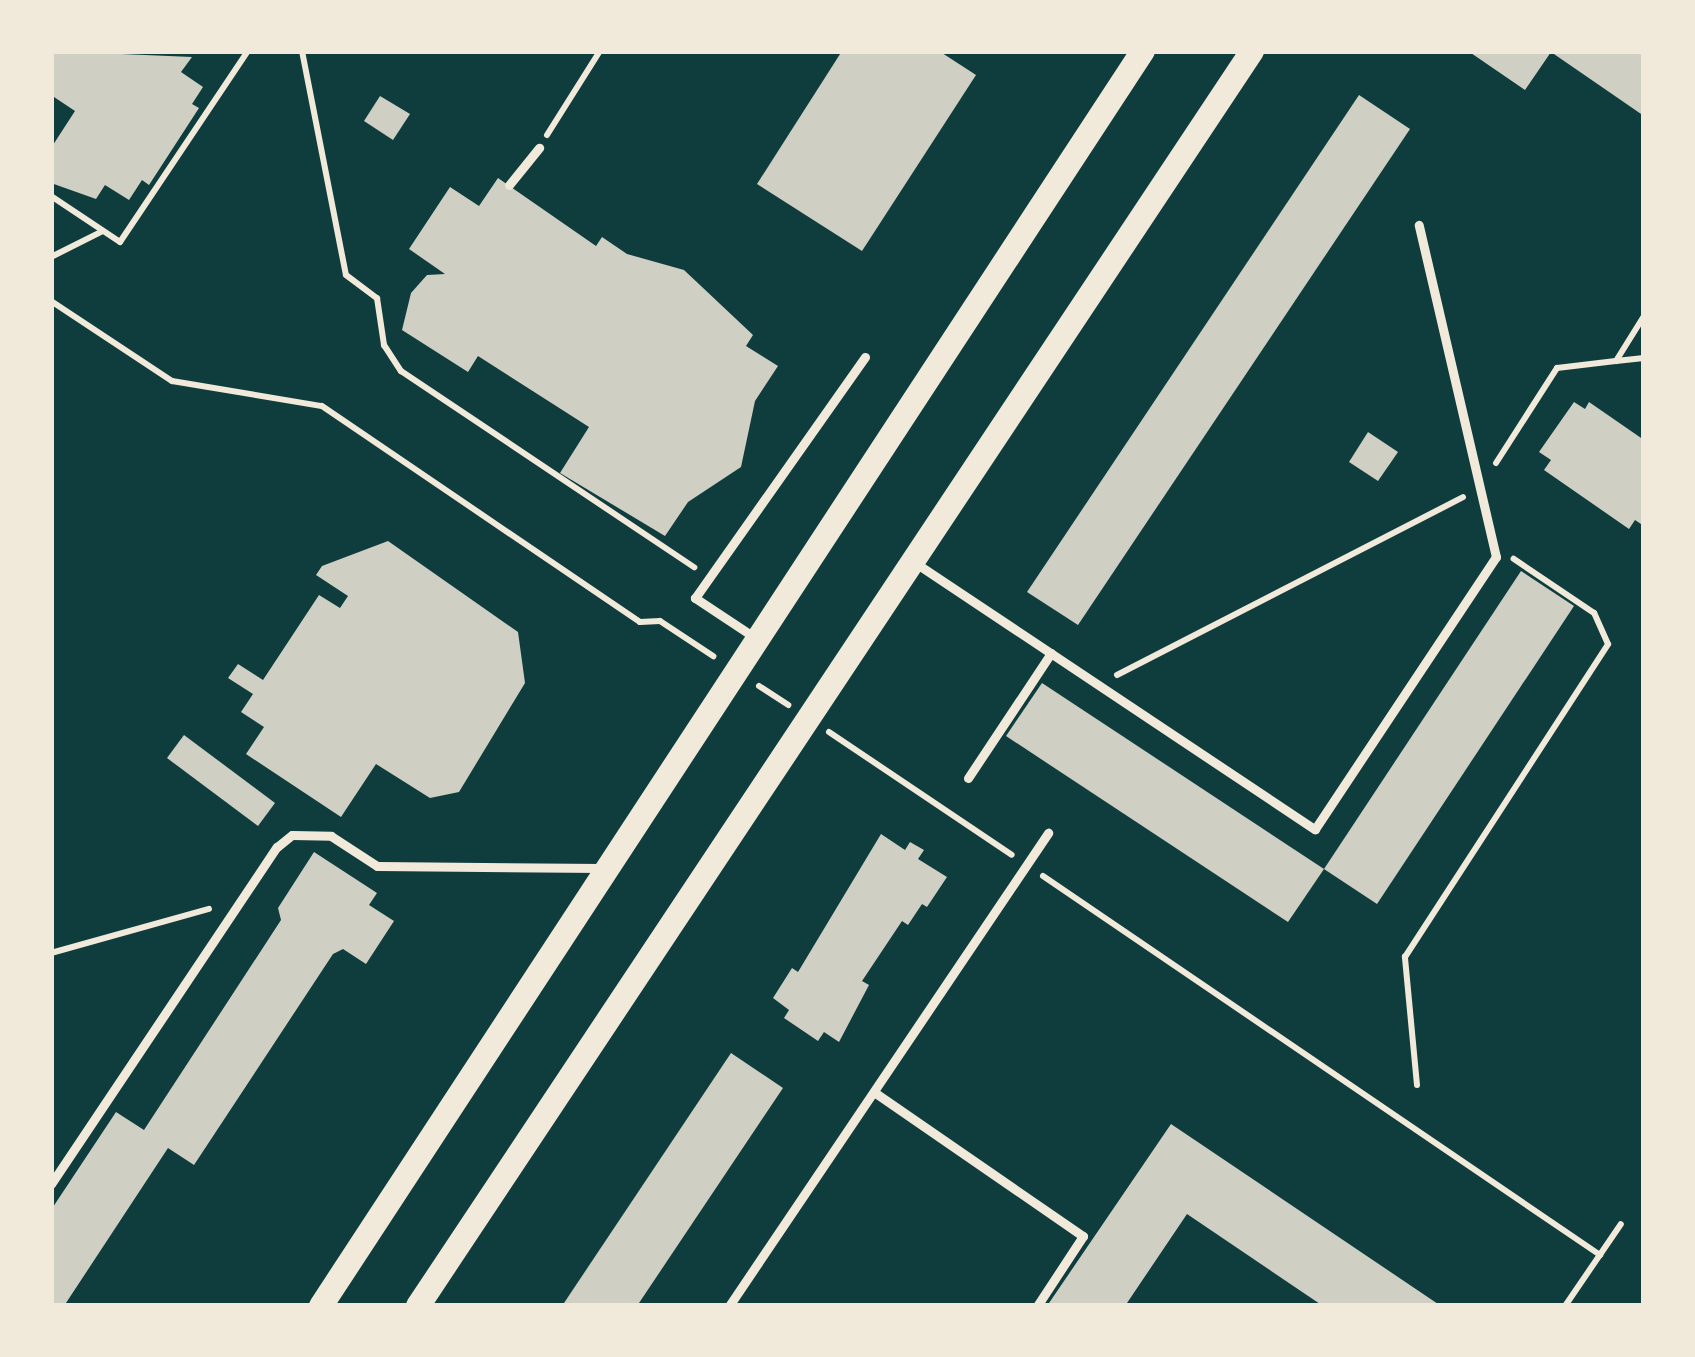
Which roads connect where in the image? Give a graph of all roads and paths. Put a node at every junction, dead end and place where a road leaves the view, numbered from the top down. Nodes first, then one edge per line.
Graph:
1 (248, 51) edge
2 (302, 51) edge
3 (599, 51) edge
4 (1142, 51) edge
5 (1252, 51) edge
6 (539, 148) joint
7 (508, 185) dead end
8 (51, 196) edge
9 (1419, 225) dead end
10 (103, 231) junction
11 (51, 256) edge
12 (51, 301) edge
13 (1644, 316) edge
14 (865, 357) dead end
15 (1644, 358) edge
16 (1616, 361) junction
17 (1480, 488) junction
18 (1493, 544) junction
19 (914, 562) junction
20 (695, 568) dead end
21 (758, 639) junction
22 (1051, 653) junction
23 (737, 671) junction
24 (1098, 685) junction
25 (809, 719) junction
26 (968, 778) dead end
27 (1048, 833) dead end
28 (1027, 865) junction
29 (608, 868) junction
30 (241, 900) junction
31 (51, 953) edge
32 (1417, 1084) dead end
33 (874, 1092) junction
34 (51, 1184) edge
35 (1621, 1223) dead end
36 (1600, 1255) junction
37 (321, 1306) edge
38 (418, 1306) edge
39 (729, 1306) edge
40 (1037, 1306) edge
41 (1565, 1306) edge

1 - 10 path
2 - 20 path
3 - 6 path
4 - 21 main road
5 - 19 main road
6 - 7 lane
8 - 10 path
9 - 17 lane
10 - 11 path
12 - 23 path
13 - 16 path
14 - 21 lane
15 - 16 path
16 - 17 path
17 - 18 lane
17 - 24 path
18 - 24 lane
18 - 32 path
19 - 22 lane
19 - 25 main road
21 - 23 main road
22 - 24 lane
22 - 26 lane
23 - 25 path
23 - 29 main road
25 - 28 path
25 - 38 main road
27 - 28 lane
28 - 33 lane
28 - 36 path
29 - 30 lane
29 - 37 main road
30 - 31 path
30 - 34 lane
33 - 39 lane
33 - 40 lane
35 - 36 path
36 - 41 path

